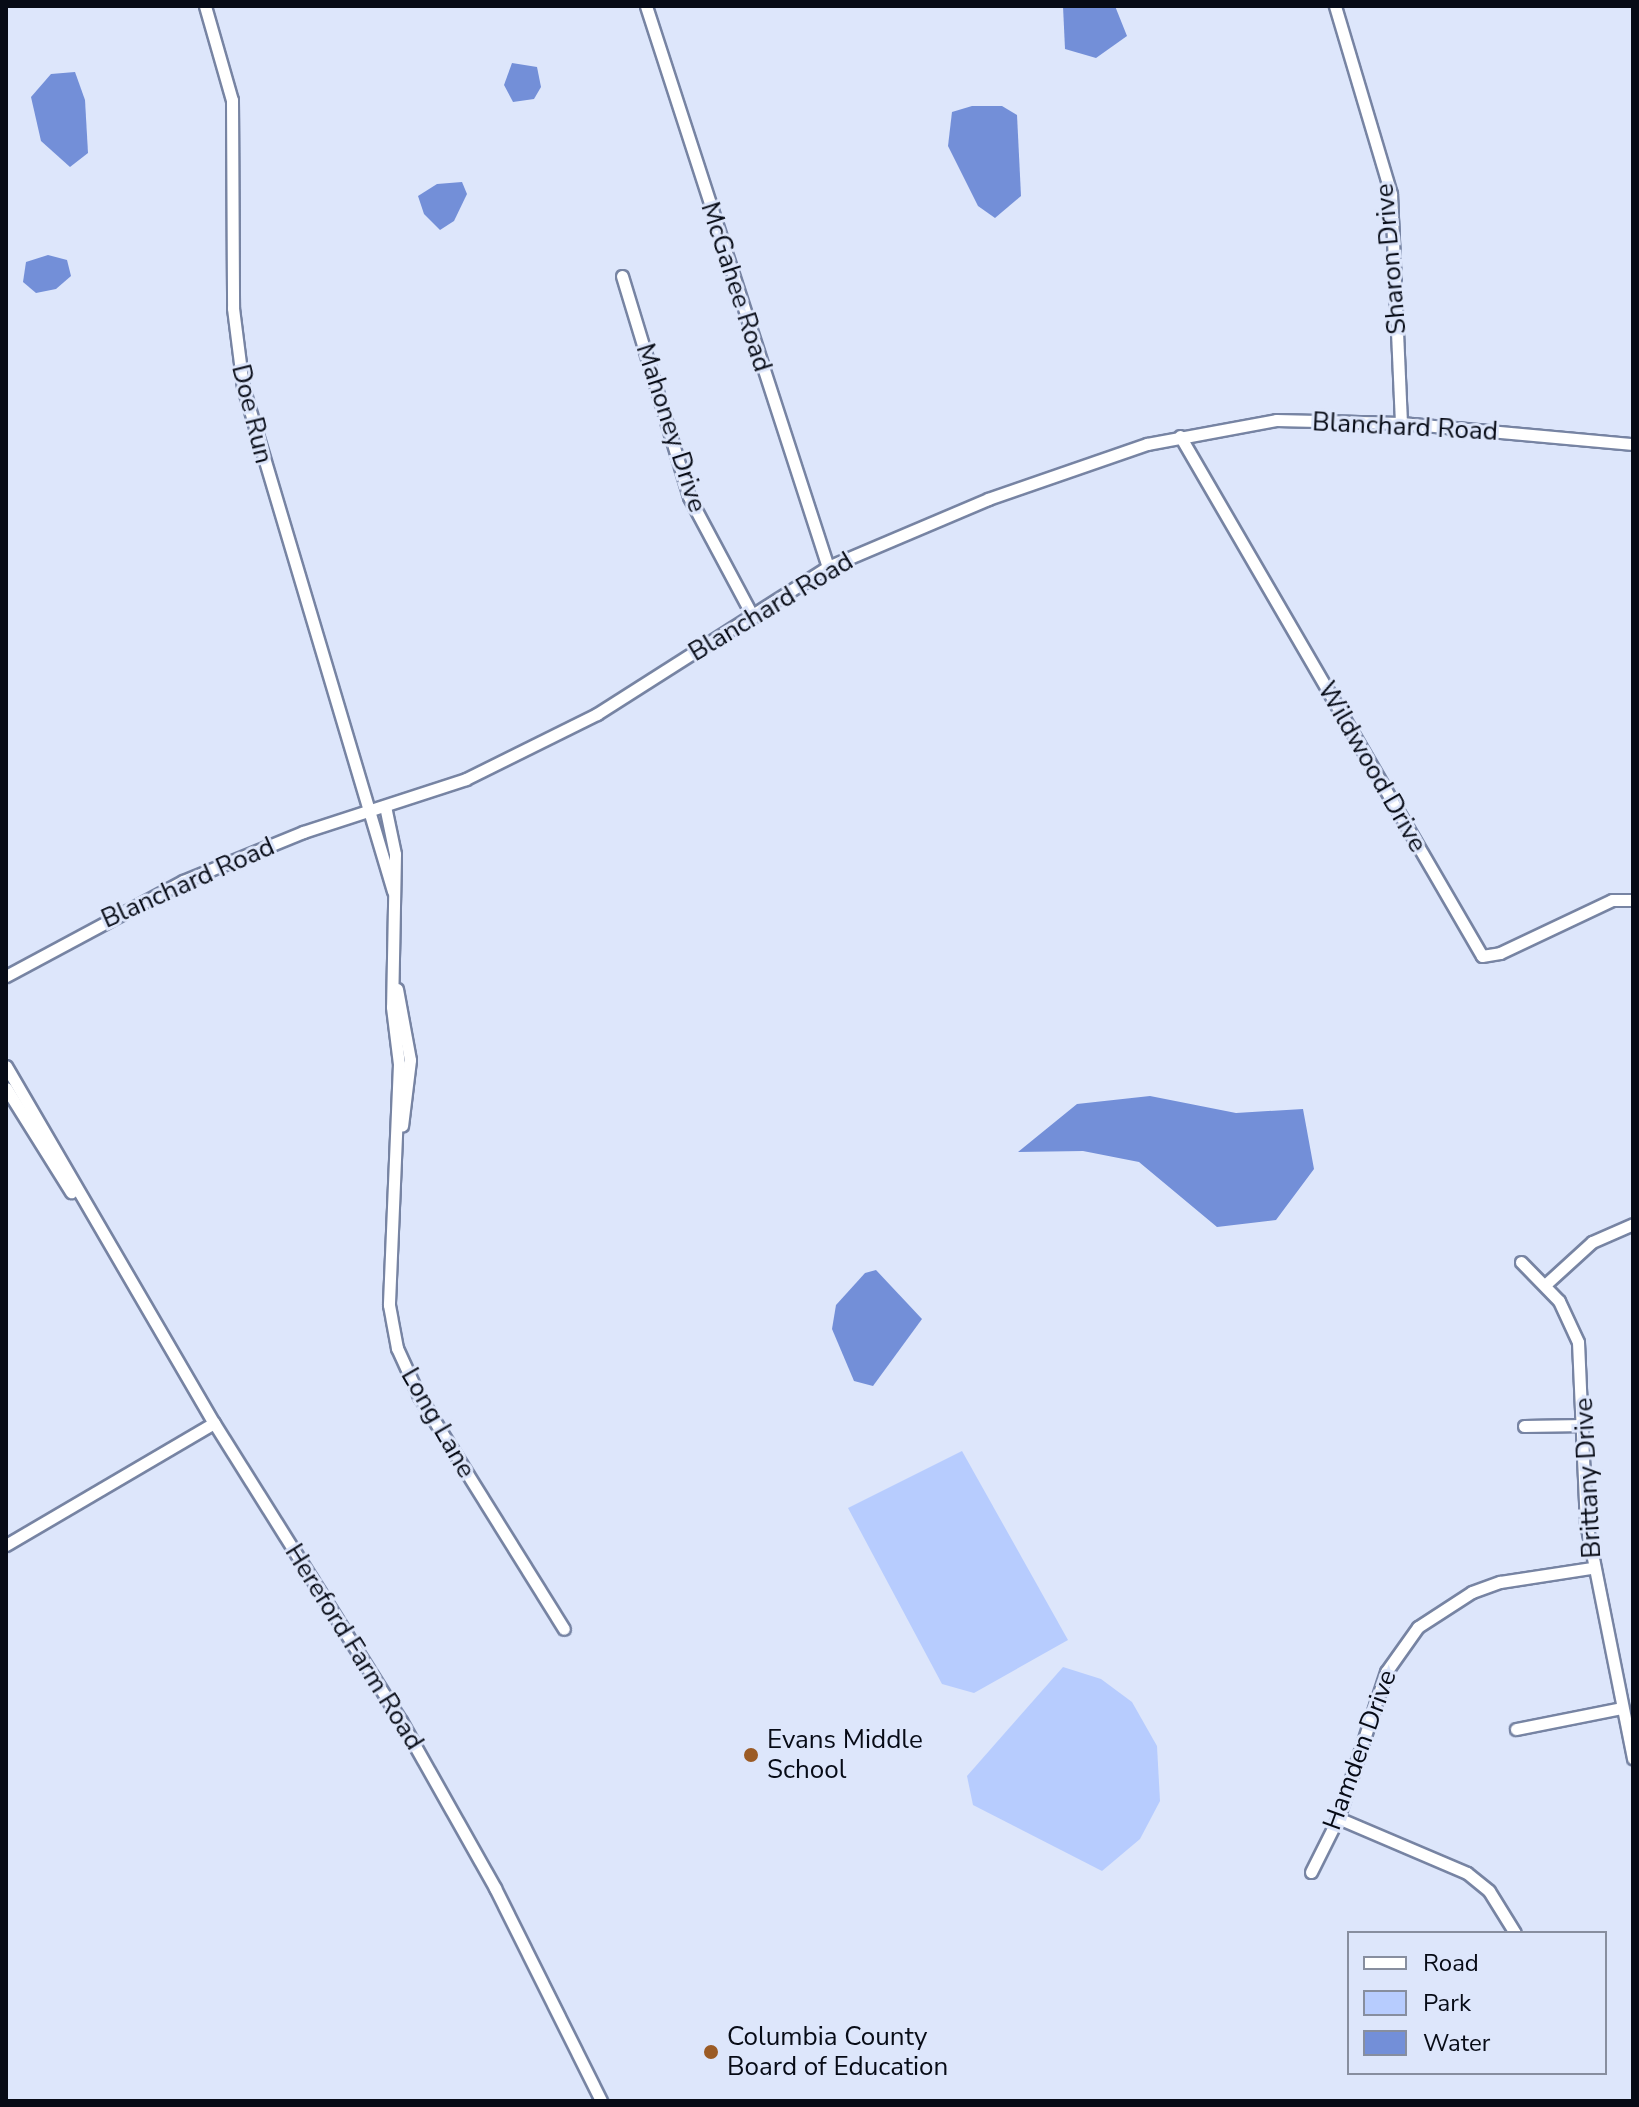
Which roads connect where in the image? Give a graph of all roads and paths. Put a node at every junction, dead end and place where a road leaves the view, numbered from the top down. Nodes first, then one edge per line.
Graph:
1 (205, 6) edge
2 (646, 6) edge
3 (1335, 6) edge
4 (622, 276) dead end
5 (1401, 423) junction
6 (1180, 436) junction
7 (1633, 444) edge
8 (828, 567) junction
9 (753, 617) junction
10 (385, 806) junction
11 (372, 811) junction
12 (393, 891) junction
13 (1633, 900) edge
14 (6, 976) edge
15 (6, 1066) edge
16 (6, 1088) edge
17 (84, 1206) junction
18 (1633, 1224) edge
19 (1521, 1262) dead end
20 (1546, 1284) junction
21 (214, 1423) junction
22 (1584, 1425) junction
23 (1524, 1426) dead end
24 (6, 1545) edge
25 (1592, 1568) junction
26 (564, 1629) dead end
27 (1622, 1708) junction
28 (1516, 1729) dead end
29 (1633, 1758) edge
30 (1338, 1818) junction
31 (1311, 1872) dead end
32 (1514, 1931) edge
33 (601, 2101) edge

1 - 11 street, Doe Run
2 - 8 street, McGahee Road
3 - 5 street, Sharon Drive
4 - 9 street, Mahoney Drive
5 - 6 street, Blanchard Road
5 - 7 street, Blanchard Road
6 - 8 street, Blanchard Road
6 - 13 street, Wildwood Drive
8 - 9 street, Blanchard Road
9 - 10 street, Blanchard Road
10 - 11 street, Blanchard Road
10 - 12 street, Long Lane
11 - 12 street, Long Lane
11 - 14 street, Blanchard Road
12 - 26 street, Long Lane
15 - 17 street, Hereford Farm Road
16 - 17 street, Hereford Farm Road
17 - 21 street, Hereford Farm Road
18 - 20 street
19 - 20 street, Brittany Drive
20 - 22 street, Brittany Drive
21 - 24 street
21 - 33 street, Hereford Farm Road
22 - 23 street
22 - 25 street, Brittany Drive
25 - 27 street, Brittany Drive
25 - 30 street, Hamden Drive
27 - 28 street
27 - 29 street, Brittany Drive
30 - 31 street, Hamden Drive
30 - 32 street

